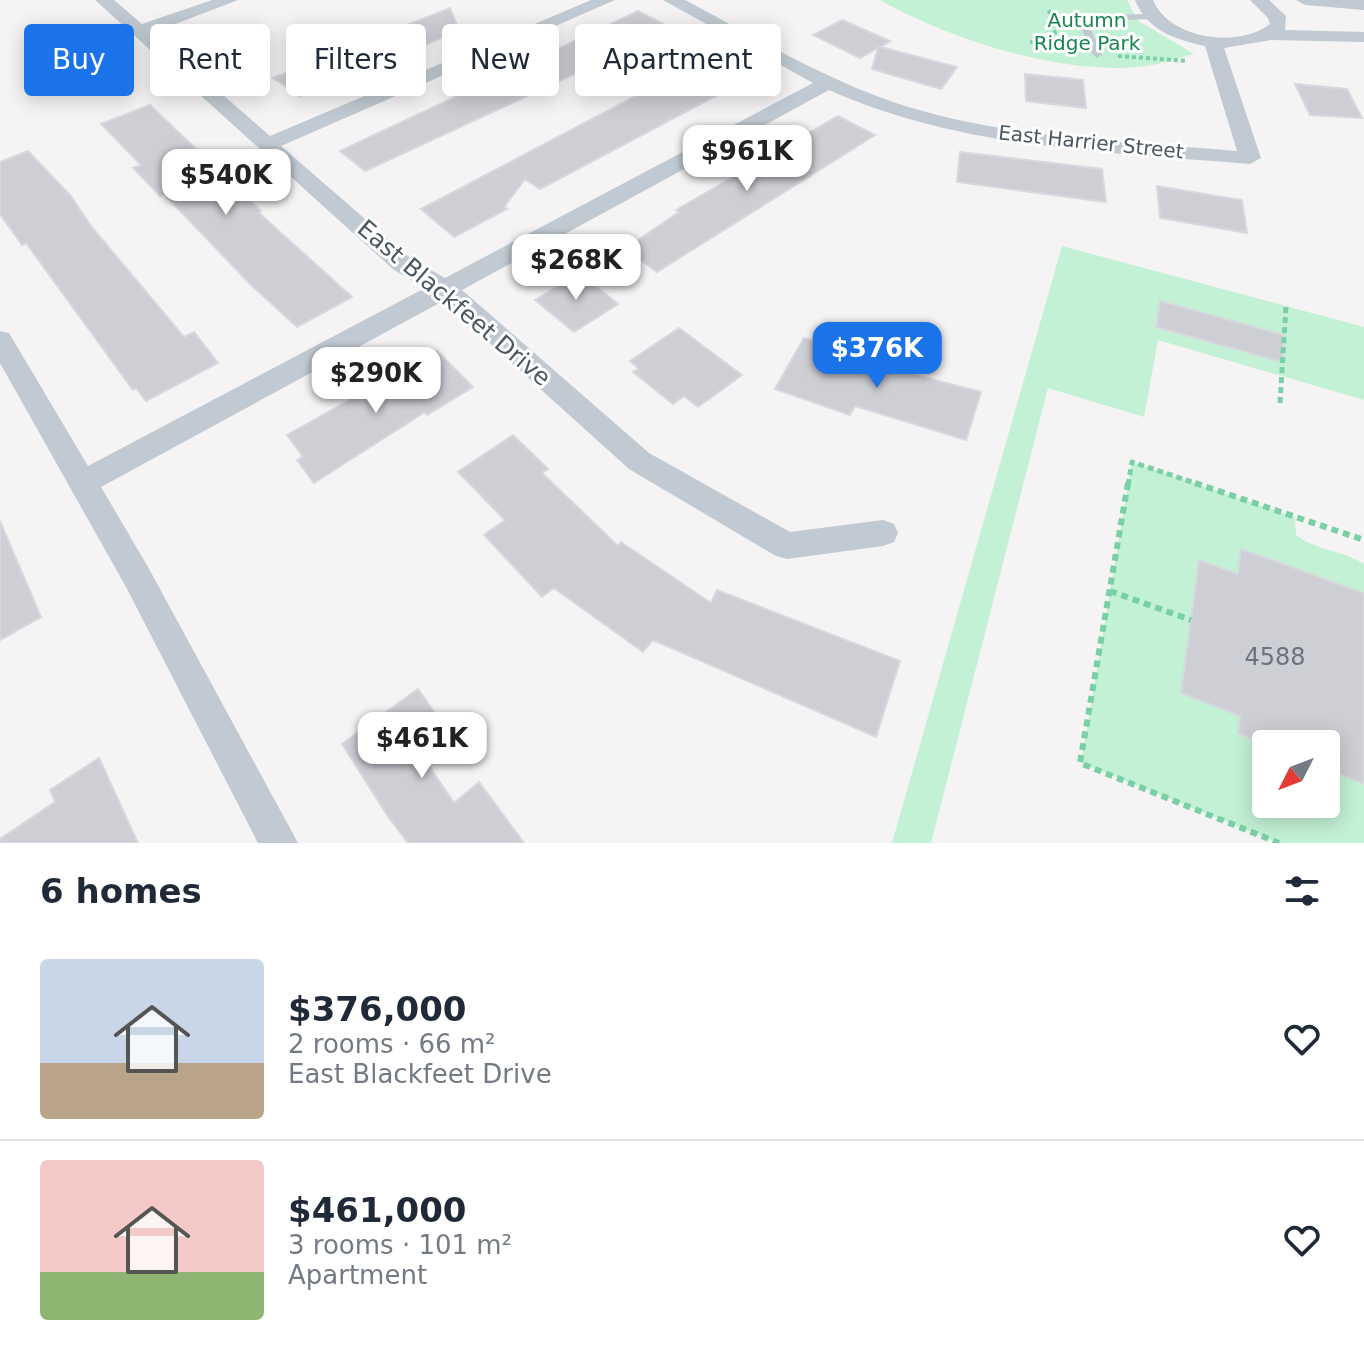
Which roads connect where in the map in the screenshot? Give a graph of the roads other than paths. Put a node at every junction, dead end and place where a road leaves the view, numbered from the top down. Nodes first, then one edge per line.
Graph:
1 (104, 0) edge
2 (229, 0) edge
3 (606, 0) edge
4 (672, 0) edge
5 (1259, 0) edge
6 (1305, 0) edge
7 (1364, 5) edge
8 (1148, 8) edge
9 (139, 31) junction
10 (1272, 35) junction
11 (1364, 37) edge
12 (1213, 42) junction
13 (1097, 55) dead end
14 (828, 83) junction
15 (268, 144) junction
16 (445, 289) junction
17 (0, 340) edge
18 (83, 483) junction
19 (883, 533) dead end
20 (279, 843) edge

1 - 9 street, East Blackfeet Drive
2 - 9 street
3 - 15 street
4 - 14 street, East Harrier Street
5 - 10 street
6 - 7 street
8 - 12 street
8 - 13 lane
9 - 15 street, East Blackfeet Drive
10 - 11 street
10 - 12 street
12 - 14 street, East Harrier Street
14 - 16 street
15 - 16 street, East Blackfeet Drive
16 - 18 street
16 - 19 street, East Blackfeet Drive
17 - 18 street
18 - 20 street

